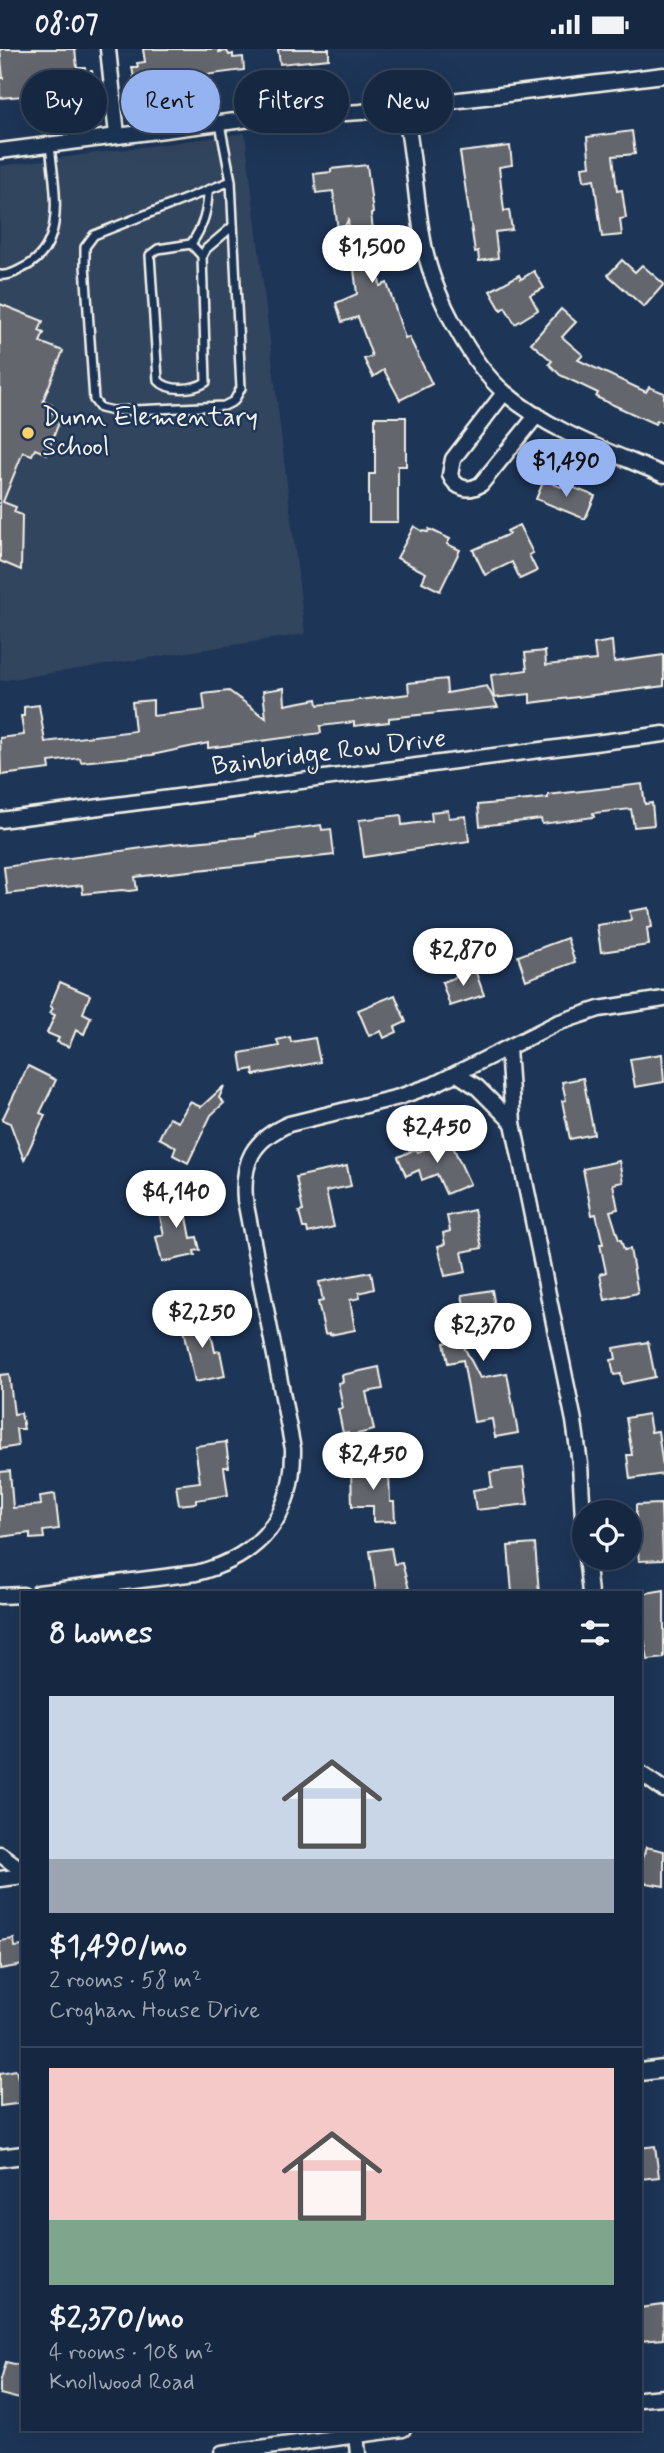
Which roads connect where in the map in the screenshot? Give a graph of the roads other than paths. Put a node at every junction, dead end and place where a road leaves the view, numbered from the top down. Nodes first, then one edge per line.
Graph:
1 (108, 49) edge
2 (664, 75) edge
3 (453, 101) edge
4 (363, 111) edge
5 (220, 123) joint
6 (134, 133) edge
7 (409, 133) edge
8 (117, 135) junction
9 (50, 144) junction
10 (0, 151) edge
11 (231, 181) junction
12 (208, 190) junction
13 (233, 226) junction
14 (191, 244) junction
15 (202, 256) junction
16 (0, 275) edge
17 (504, 393) junction
18 (537, 415) junction
19 (664, 475) edge
20 (664, 734) edge
21 (0, 820) edge
22 (664, 999) edge
23 (508, 1048) junction
24 (457, 1074) junction
25 (513, 1123) junction
26 (582, 1500) edge
27 (587, 1570) edge
28 (54, 1591) edge
29 (590, 1591) edge
30 (21, 1595) edge
31 (1, 1598) edge
32 (642, 1774) edge
33 (664, 1790) edge
34 (0, 1854) edge
35 (21, 1870) edge
36 (21, 1876) edge
37 (0, 1879) edge
38 (664, 2069) edge
39 (642, 2073) edge
40 (21, 2155) edge
41 (0, 2158) edge
42 (664, 2397) edge
43 (642, 2399) edge
44 (391, 2431) edge
45 (356, 2437) junction
46 (222, 2453) edge
47 (358, 2453) edge

1 - 8 street
2 - 3 street
4 - 5 street
5 - 11 lane
6 - 8 street
7 - 17 street
8 - 9 street
9 - 10 street
9 - 16 lane
11 - 12 lane
11 - 13 lane
12 - 13 lane
12 - 14 lane
13 - 15 lane
14 - 15 lane
14 - 15 lane
17 - 18 street
17 - 18 street
18 - 19 street
20 - 21 street, Bainbridge Row Drive
22 - 23 street
23 - 24 street
23 - 25 street
24 - 25 street
24 - 28 street
25 - 26 street
27 - 29 street
30 - 31 street
32 - 33 street
34 - 35 street
36 - 37 street
38 - 39 street
40 - 41 street
42 - 43 street
44 - 45 street
45 - 46 street
45 - 47 street

